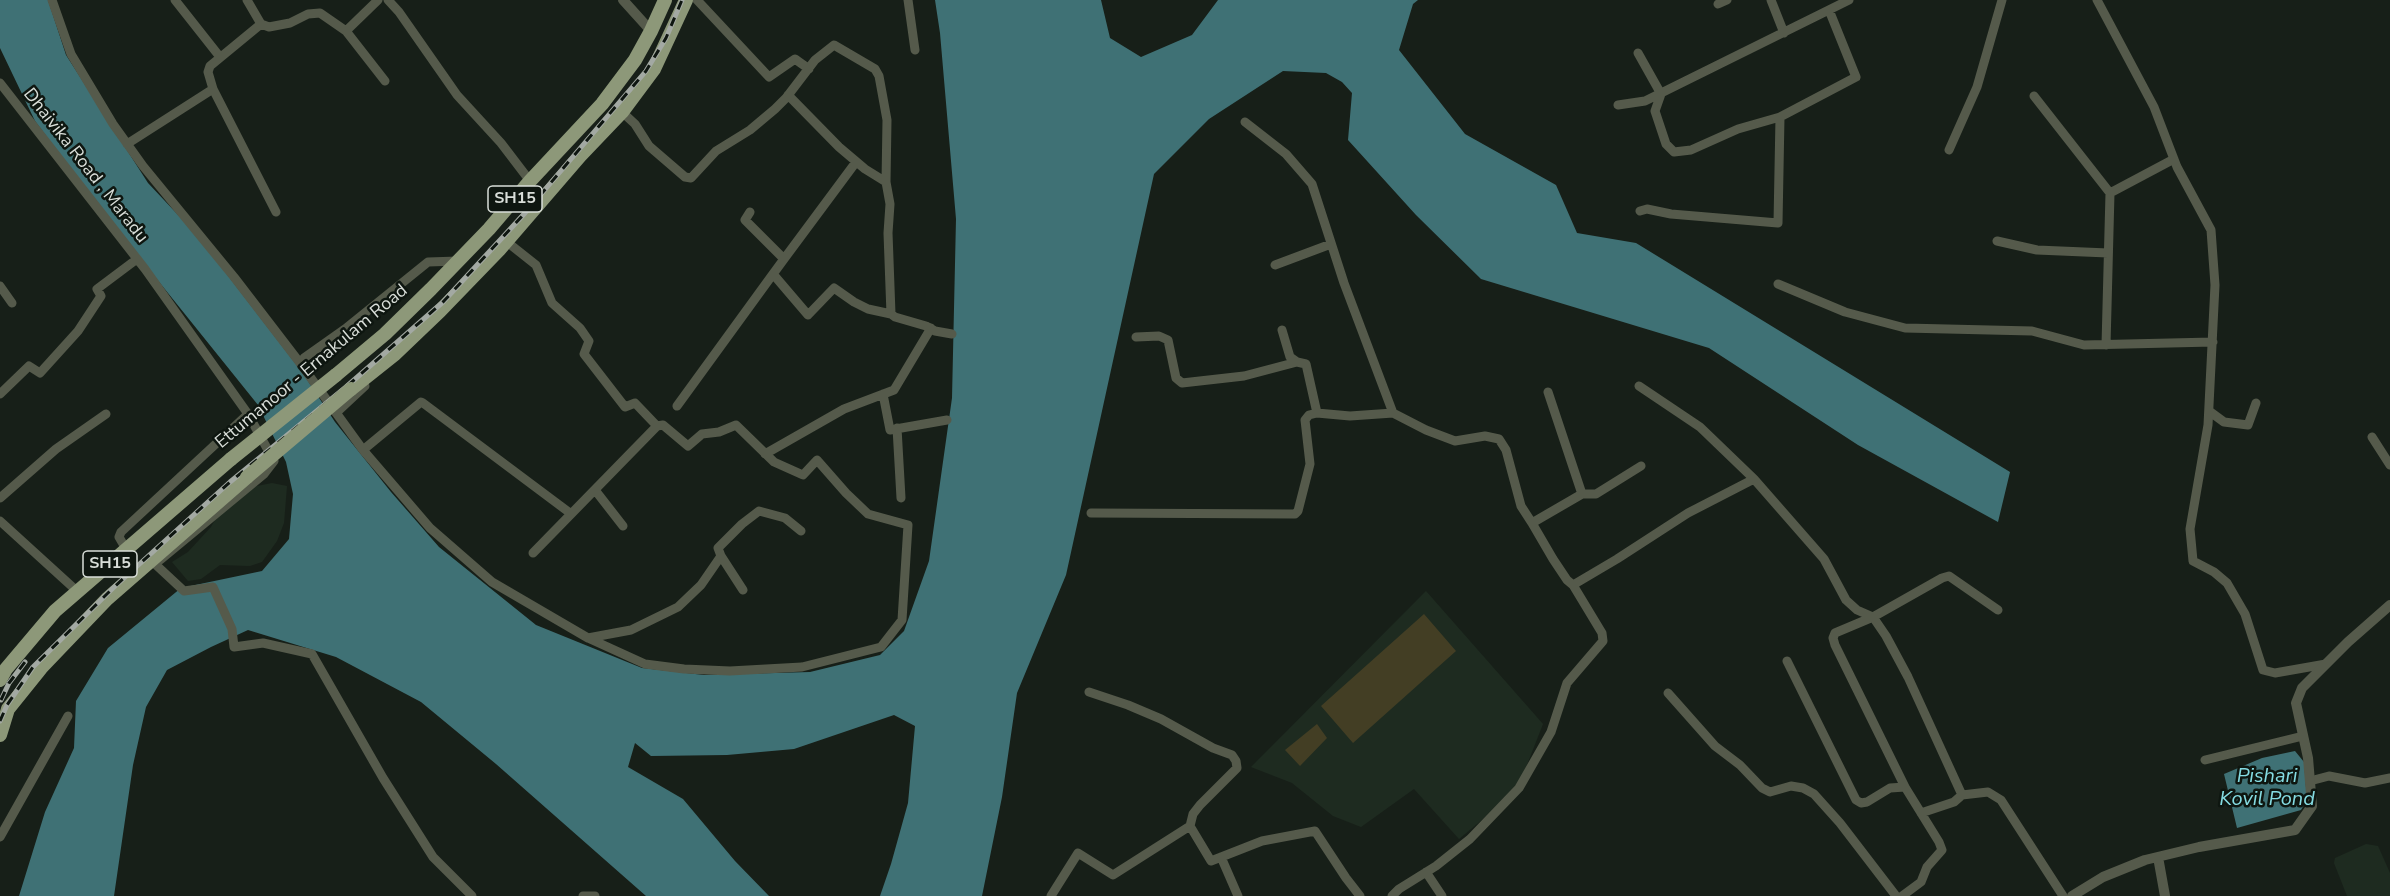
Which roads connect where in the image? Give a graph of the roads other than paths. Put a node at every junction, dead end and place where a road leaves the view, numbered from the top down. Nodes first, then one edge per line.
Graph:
1 (175, 0) edge
2 (247, 0) edge
3 (378, 0) edge
4 (388, 0) edge
5 (623, 0) edge
6 (665, 0) edge
7 (687, 0) edge
8 (698, 0) edge
9 (908, 0) edge
10 (1771, 0) edge
11 (1849, 0) edge
12 (2002, 0) edge
13 (2097, 0) edge
14 (55, 1) edge
15 (1829, 10) junction
16 (261, 24) junction
17 (346, 31) junction
18 (651, 31) junction
19 (1784, 33) junction
20 (915, 50) dead end
21 (1638, 53) dead end
22 (220, 57) junction
23 (808, 69) junction
24 (384, 81) dead end
25 (0, 83) edge
26 (213, 90) junction
27 (1661, 94) junction
28 (788, 95) junction
29 (2034, 96) dead end
30 (1618, 105) dead end
31 (622, 112) junction
32 (1780, 117) junction
33 (1245, 122) dead end
34 (127, 144) junction
35 (1949, 150) dead end
36 (554, 156) junction
37 (2174, 159) junction
38 (856, 162) junction
39 (569, 169) junction
40 (530, 181) junction
41 (886, 182) junction
42 (2110, 193) junction
43 (1640, 211) dead end
44 (276, 212) dead end
45 (750, 212) dead end
46 (1997, 241) dead end
47 (507, 242) junction
48 (1331, 244) junction
49 (2108, 253) junction
50 (137, 259) junction
51 (784, 259) junction
52 (458, 261) junction
53 (483, 265) junction
54 (1275, 265) dead end
55 (773, 274) junction
56 (1778, 284) dead end
57 (0, 286) edge
58 (12, 303) dead end
59 (891, 314) junction
60 (931, 328) junction
61 (1282, 330) dead end
62 (951, 334) dead end
63 (1136, 337) dead end
64 (2212, 342) junction
65 (2106, 345) junction
66 (1297, 362) junction
67 (300, 363) junction
68 (1638, 386) dead end
69 (1548, 393) dead end
70 (0, 394) edge
71 (883, 394) junction
72 (2256, 403) dead end
73 (677, 405) dead end
74 (2209, 411) junction
75 (336, 413) junction
76 (1317, 413) junction
77 (1393, 413) junction
78 (106, 414) dead end
79 (248, 414) junction
80 (947, 420) dead end
81 (657, 426) junction
82 (897, 428) junction
83 (2372, 437) dead end
84 (363, 450) junction
85 (765, 453) junction
86 (2390, 465) edge
87 (1641, 466) dead end
88 (1754, 479) junction
89 (595, 490) junction
90 (1582, 494) junction
91 (0, 498) edge
92 (900, 498) dead end
93 (570, 513) junction
94 (1091, 513) dead end
95 (0, 521) edge
96 (1532, 523) junction
97 (623, 526) dead end
98 (801, 531) dead end
99 (126, 549) junction
100 (533, 553) dead end
101 (721, 556) junction
102 (155, 564) junction
103 (1573, 585) junction
104 (743, 590) dead end
105 (78, 592) junction
106 (107, 599) junction
107 (2390, 605) edge
108 (1998, 610) dead end
109 (1873, 617) junction
110 (588, 638) junction
111 (1787, 661) dead end
112 (2326, 664) junction
113 (3, 675) edge
114 (26, 685) junction
115 (1089, 692) dead end
116 (1668, 693) dead end
117 (68, 716) dead end
118 (0, 735) edge
119 (2303, 736) junction
120 (2205, 760) dead end
121 (2390, 778) edge
122 (2310, 781) junction
123 (1905, 787) junction
124 (1962, 795) junction
125 (1921, 813) junction
126 (1190, 826) junction
127 (0, 837) edge
128 (1221, 857) junction
129 (2158, 857) junction
130 (1426, 872) junction
131 (472, 896) edge
132 (583, 896) edge
133 (595, 896) edge
134 (1051, 896) edge
135 (1238, 896) edge
136 (1360, 896) edge
137 (1392, 896) edge
138 (1442, 896) edge
139 (1896, 896) edge
140 (1902, 896) edge
141 (2063, 896) edge
142 (2072, 896) edge
143 (2165, 896) edge

1 - 22 street
2 - 16 street
3 - 17 street
4 - 40 street
5 - 18 street
6 - 18 main road, Ettumanoor - Ernakulam Road / SH15
7 - 31 main road
8 - 23 street
9 - 20 street
10 - 19 street
11 - 15 street
12 - 35 street
13 - 37 street
14 - 34 street
15 - 19 street
15 - 32 street
16 - 17 street
16 - 22 street
17 - 24 street
18 - 36 main road, Ettumanoor - Ernakulam Road / SH15
19 - 27 street
21 - 27 street
22 - 26 street
23 - 28 street
23 - 41 street
25 - 50 street, Dhaivika Road , Maradu
26 - 34 street
26 - 44 street
27 - 30 street
27 - 32 street
28 - 31 street
28 - 38 street
29 - 42 street
31 - 39 main road
32 - 43 street
33 - 48 street
34 - 67 street
36 - 39 main road
36 - 40 main road, Ettumanoor - Ernakulam Road / SH15
37 - 42 street
37 - 64 street
38 - 41 street
38 - 51 street
39 - 47 main road
40 - 52 main road, Ettumanoor - Ernakulam Road / SH15
41 - 59 street
42 - 49 street
45 - 51 street
46 - 49 street
47 - 53 main road
47 - 81 street
48 - 54 street
48 - 77 street
49 - 65 street
50 - 70 street
50 - 79 street, Dhaivika Road , Maradu
51 - 55 street
52 - 67 street
52 - 99 main road, Ettumanoor - Ernakulam Road / SH15, bridge
53 - 75 street
53 - 106 main road, bridge
55 - 59 street
55 - 73 street
56 - 65 street
57 - 58 street
59 - 60 street
60 - 62 street
60 - 71 street
61 - 66 street
63 - 66 street
64 - 65 street
64 - 74 street
66 - 76 street
67 - 75 street
68 - 88 street
69 - 90 street
71 - 82 street
71 - 85 street
72 - 74 street
74 - 112 street
75 - 84 street
76 - 77 street
76 - 94 street
77 - 96 street
78 - 91 street
79 - 99 street
79 - 102 street, Dhaivika Road , Maradu
80 - 82 street
81 - 85 street
81 - 89 street
82 - 92 street
83 - 86 street
84 - 93 street
84 - 110 street
85 - 110 street
87 - 90 street
88 - 103 street
88 - 109 street
89 - 93 street
89 - 97 street
90 - 96 street
93 - 100 street
95 - 105 street
96 - 103 street
98 - 101 street
99 - 105 main road, Ettumanoor - Ernakulam Road / SH15
101 - 104 street
101 - 110 street
102 - 106 street
102 - 131 street
103 - 130 street
105 - 113 main road, Ettumanoor - Ernakulam Road / SH15
106 - 114 main road
107 - 112 street
108 - 109 street
109 - 123 street
109 - 124 street
111 - 123 street
112 - 119 street
113 - 114 main road
114 - 118 main road
115 - 126 street
116 - 139 street
117 - 127 street
119 - 120 street
119 - 122 street
121 - 122 street
122 - 129 street
123 - 125 street
124 - 125 street
124 - 141 street
125 - 140 street
126 - 128 street
126 - 134 street
128 - 135 street
128 - 136 street
129 - 142 street
129 - 143 street
130 - 137 street
130 - 138 street
132 - 133 street

